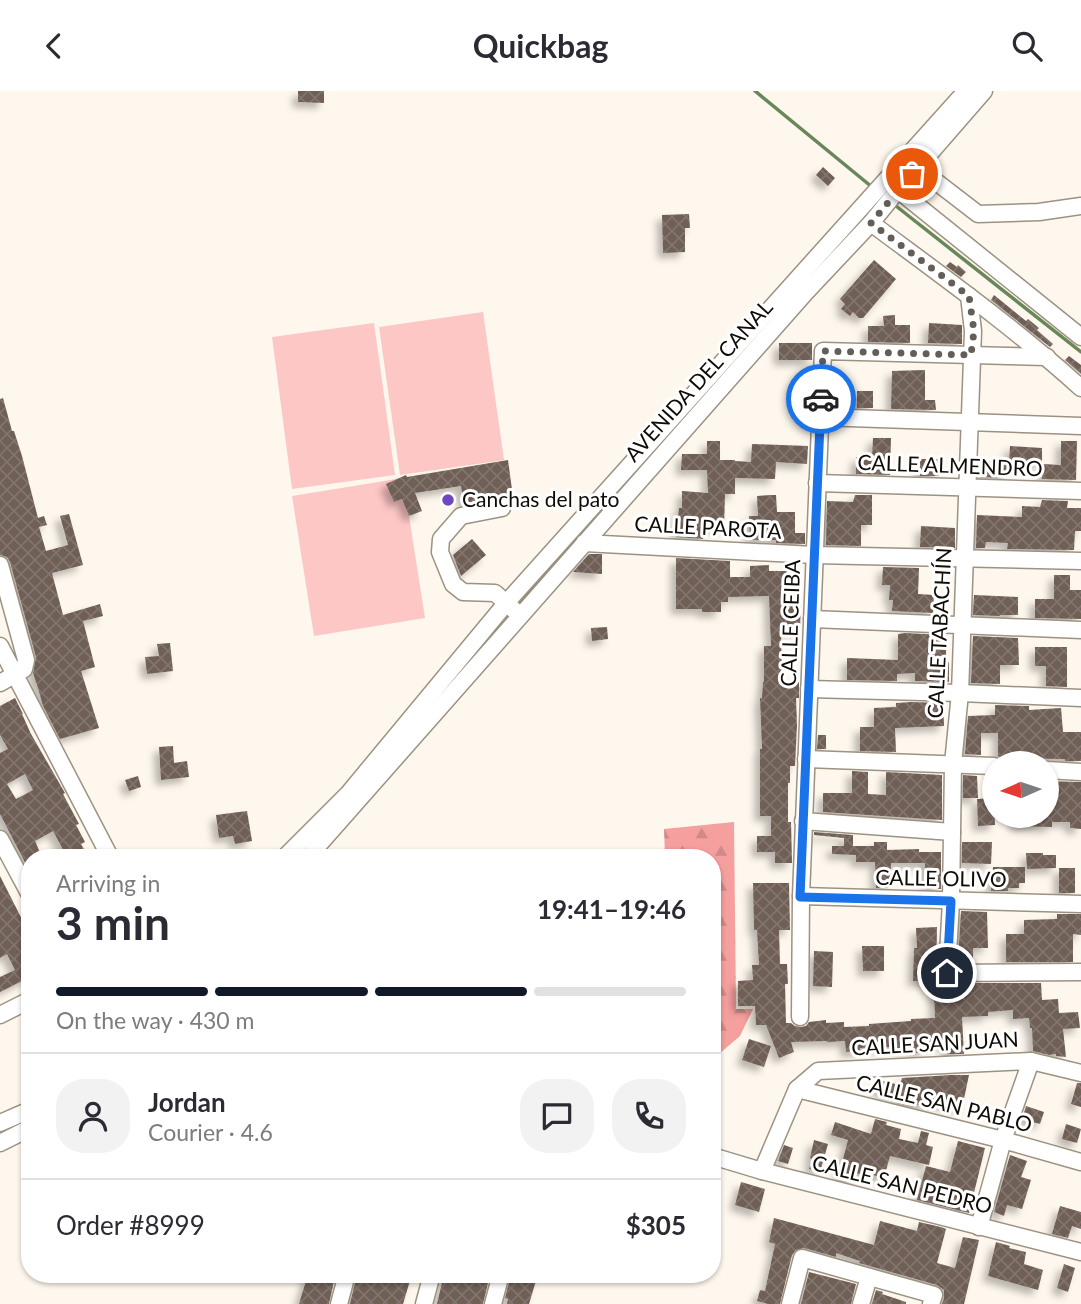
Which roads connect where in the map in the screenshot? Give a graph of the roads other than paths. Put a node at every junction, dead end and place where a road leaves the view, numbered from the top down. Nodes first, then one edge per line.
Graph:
1 (966, 91) edge
2 (984, 91) edge
3 (917, 167) junction
4 (898, 190) junction
5 (1081, 206) edge
6 (871, 223) junction
7 (969, 296) junction
8 (1081, 337) edge
9 (971, 355) junction
10 (1047, 357) junction
11 (1081, 388) edge
12 (820, 417) junction
13 (969, 421) junction
14 (1081, 426) edge
15 (817, 483) junction
16 (967, 487) junction
17 (1081, 491) edge
18 (502, 508) dead end
19 (584, 543) junction
20 (814, 555) junction
21 (964, 558) junction
22 (1081, 561) edge
23 (0, 565) edge
24 (516, 610) junction
25 (812, 619) junction
26 (962, 626) junction
27 (1081, 630) edge
28 (0, 646) edge
29 (7, 679) edge
30 (809, 689) junction
31 (960, 692) junction
32 (1081, 698) edge
33 (806, 759) junction
34 (953, 764) junction
35 (982, 765) edge
36 (1059, 770) edge
37 (1081, 772) edge
38 (803, 821) junction
39 (952, 832) junction
40 (0, 839) edge
41 (105, 849) edge
42 (293, 849) edge
43 (315, 849) edge
44 (21, 878) edge
45 (800, 897) junction
46 (951, 901) junction
47 (1081, 904) edge
48 (1081, 972) edge
49 (21, 1004) edge
50 (0, 1014) edge
51 (800, 1017) dead end
52 (1031, 1061) junction
53 (1081, 1073) edge
54 (797, 1089) junction
55 (21, 1114) edge
56 (0, 1123) edge
57 (21, 1132) edge
58 (1003, 1140) junction
59 (0, 1143) edge
60 (721, 1159) edge
61 (1081, 1160) edge
62 (762, 1171) junction
63 (979, 1227) junction
64 (1081, 1252) edge
65 (869, 1277) junction
66 (344, 1283) edge
67 (420, 1283) edge
68 (430, 1283) edge
69 (499, 1283) edge
70 (339, 1304) edge
71 (414, 1304) edge
72 (424, 1304) edge
73 (493, 1304) edge
74 (790, 1304) edge
75 (861, 1304) edge
76 (931, 1304) edge

1 - 24 street
2 - 3 street, AVENIDA DEL CANAL
3 - 4 street, AVENIDA DEL CANAL
3 - 5 street
4 - 6 street, AVENIDA DEL CANAL
4 - 8 street
6 - 7 street
6 - 19 street, AVENIDA DEL CANAL
7 - 9 street, CALLE TABACHÍN
7 - 10 street
9 - 10 street
9 - 12 street, CALLE CEIBA
9 - 13 street, CALLE TABACHÍN
10 - 11 street
12 - 13 street
12 - 15 street, CALLE CEIBA
13 - 14 street
13 - 16 street, CALLE TABACHÍN
15 - 16 street, CALLE ALMENDRO
15 - 20 street, CALLE CEIBA
16 - 17 street, CALLE ALMENDRO
16 - 21 street, CALLE TABACHÍN
18 - 24 street
19 - 20 street, CALLE PAROTA
19 - 24 street, AVENIDA DEL CANAL
20 - 21 street, CALLE PAROTA
20 - 25 street, CALLE CEIBA
21 - 22 street, CALLE PAROTA
21 - 26 street, CALLE TABACHÍN
23 - 29 street
24 - 42 street
24 - 43 street, AVENIDA DEL CANAL
25 - 26 street
25 - 30 street, CALLE CEIBA
26 - 27 street
26 - 31 street, CALLE TABACHÍN
28 - 29 street
29 - 41 street
30 - 31 street
30 - 33 street, CALLE CEIBA
31 - 32 street
31 - 34 street, CALLE TABACHÍN
33 - 34 street
33 - 38 street, CALLE CEIBA
34 - 35 street
34 - 39 street, CALLE TABACHÍN
36 - 37 street
38 - 39 street
38 - 45 street, CALLE CEIBA
39 - 46 street, CALLE TABACHÍN
40 - 44 street
45 - 46 street, CALLE OLIVO
45 - 51 street, CALLE CEIBA
46 - 47 street, CALLE OLIVO
46 - 48 street, CALLE TABACHÍN
49 - 50 street
52 - 53 street, CALLE SAN JUAN
52 - 54 street, CALLE SAN JUAN
52 - 58 street
54 - 58 street, CALLE SAN PABLO
54 - 62 street
55 - 56 street
57 - 59 street
58 - 61 street, CALLE SAN PABLO
58 - 63 street
60 - 62 street, CALLE SAN PEDRO
62 - 63 street, CALLE SAN PEDRO
63 - 64 street, CALLE SAN PEDRO
65 - 74 street
65 - 75 street
65 - 76 street
66 - 70 street
67 - 71 street
68 - 72 street
69 - 73 street

